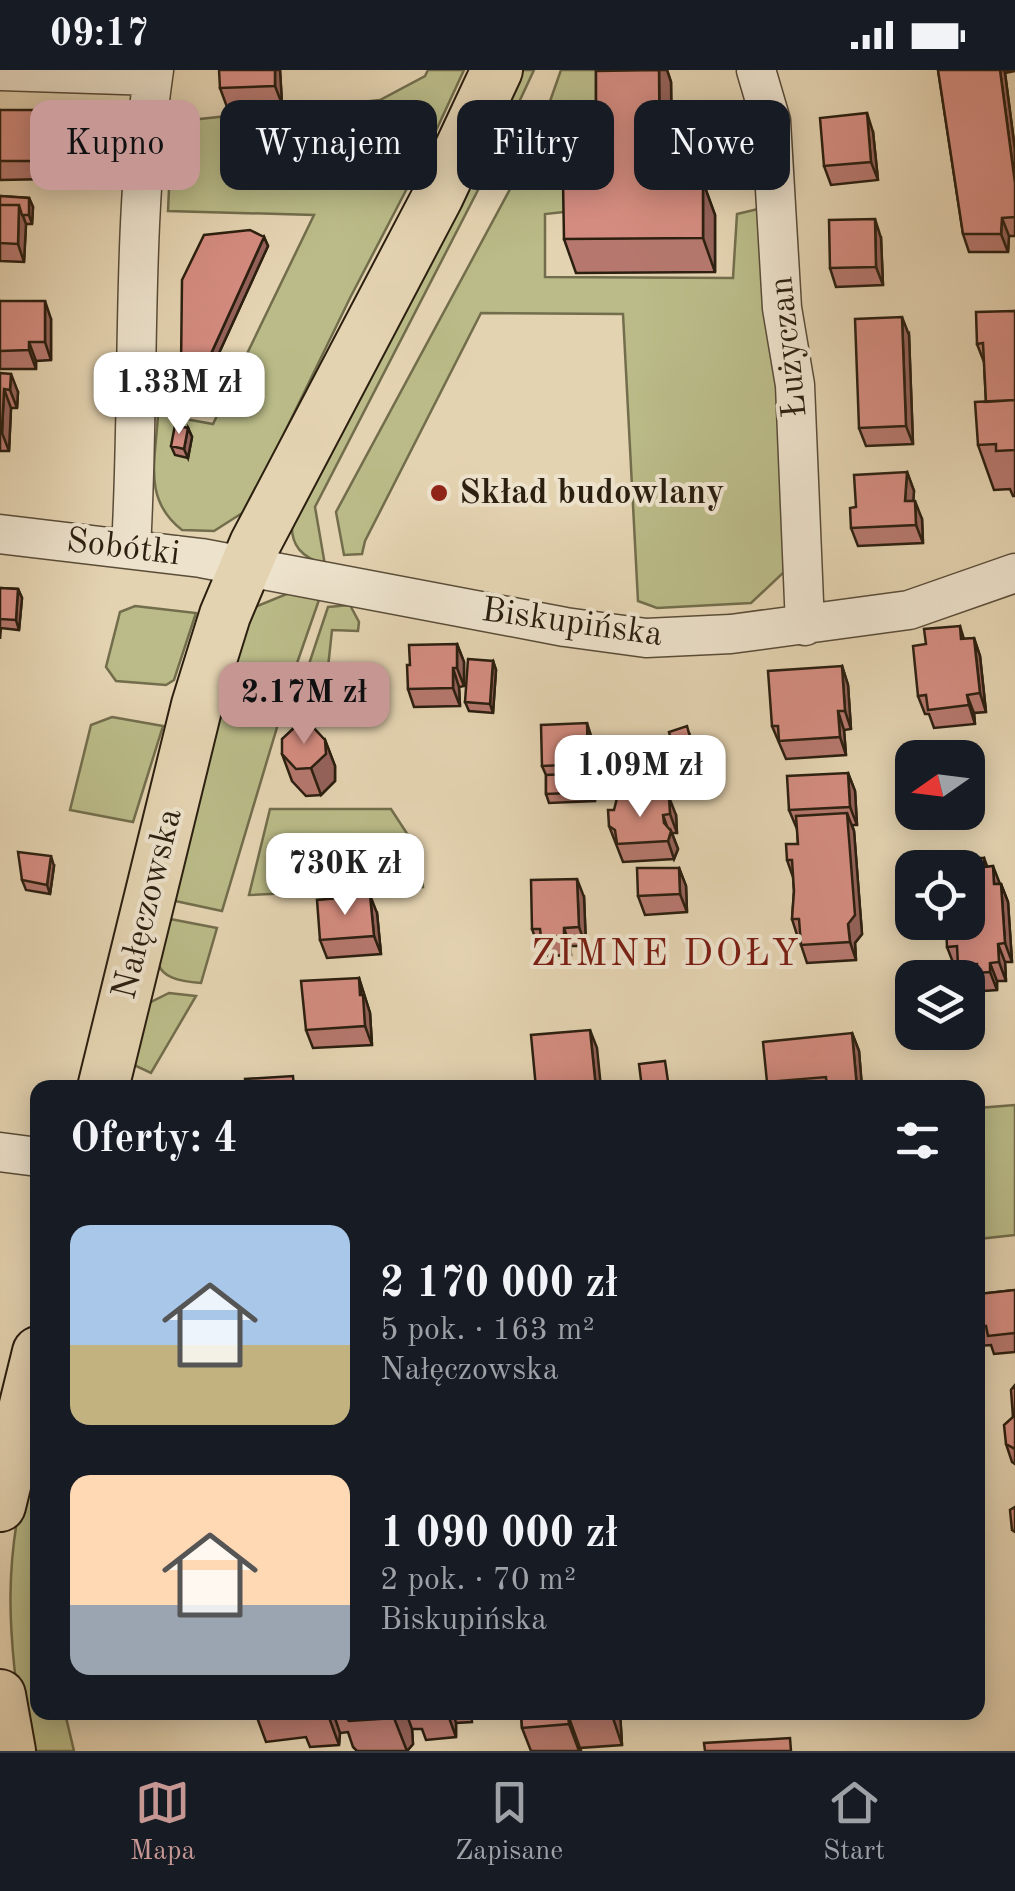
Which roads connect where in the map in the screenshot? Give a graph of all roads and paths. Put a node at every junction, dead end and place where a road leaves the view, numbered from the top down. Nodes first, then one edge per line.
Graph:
1 (497, 70) edge
2 (756, 70) edge
3 (0, 71) edge
4 (154, 73) edge
5 (0, 534) edge
6 (132, 548) junction
7 (245, 565) junction
8 (1015, 573) edge
9 (805, 626) junction
10 (105, 1080) edge
11 (0, 1152) edge
12 (30, 1156) edge
13 (30, 1384) edge
14 (0, 1506) edge
15 (0, 1695) edge
16 (10, 1751) edge

1 - 7 main road, Nałęczowska
2 - 9 street, Łużyczan
3 - 4 street
4 - 6 street
5 - 6 street, Sobótki
6 - 7 street, Sobótki
7 - 9 street, Biskupińska
7 - 10 main road, Nałęczowska
8 - 9 street, Biskupińska
11 - 12 street
13 - 14 main road
15 - 16 main road

